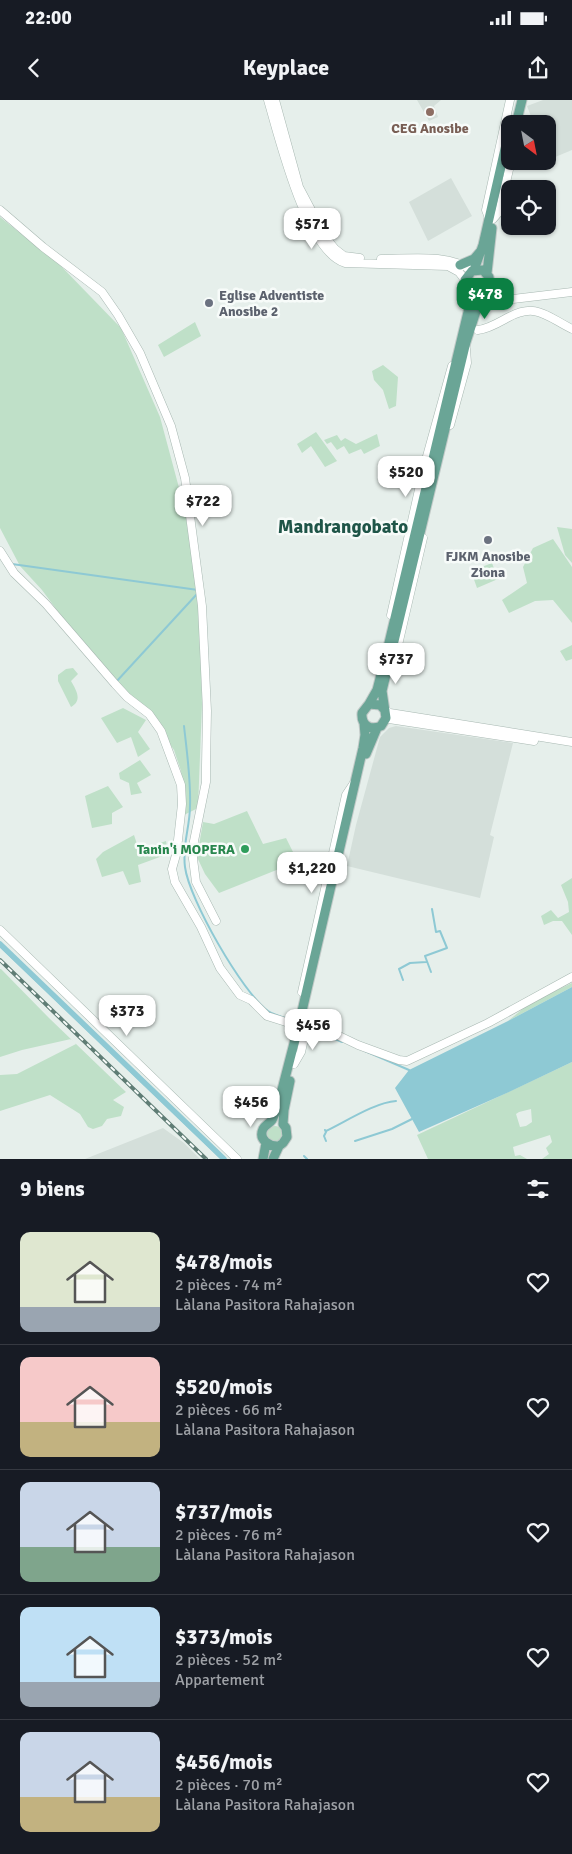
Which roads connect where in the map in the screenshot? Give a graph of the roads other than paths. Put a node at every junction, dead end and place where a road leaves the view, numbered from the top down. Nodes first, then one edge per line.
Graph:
1 (268, 100) edge
2 (275, 100) edge
3 (510, 100) edge
4 (516, 100) edge
5 (522, 100) edge
6 (526, 100) edge
7 (513, 115) edge
8 (518, 115) edge
9 (522, 115) edge
10 (501, 170) edge
11 (504, 170) edge
12 (509, 170) edge
13 (0, 210) edge
14 (491, 218) junction
15 (483, 245) junction
16 (460, 264) junction
17 (473, 270) junction
18 (487, 273) junction
19 (465, 280) junction
20 (468, 290) junction
21 (485, 292) junction
22 (572, 292) edge
23 (497, 295) junction
24 (478, 305) junction
25 (572, 329) edge
26 (478, 330) dead end
27 (463, 343) junction
28 (0, 551) edge
29 (387, 661) junction
30 (369, 704) junction
31 (385, 710) junction
32 (386, 721) junction
33 (364, 723) junction
34 (377, 728) junction
35 (572, 742) edge
36 (572, 747) edge
37 (216, 921) dead end
38 (0, 930) edge
39 (572, 977) edge
40 (301, 1022) junction
41 (291, 1063) junction
42 (271, 1122) junction
43 (284, 1124) junction
44 (266, 1143) junction
45 (279, 1146) junction
46 (238, 1159) edge
47 (263, 1159) edge
48 (273, 1159) edge

1 - 19 street
2 - 16 street
3 - 14 street
4 - 7 main road
5 - 8 main road
6 - 9 street
10 - 14 main road
11 - 14 main road
12 - 14 street
13 - 37 street
14 - 15 main road
14 - 18 main road
15 - 16 main road
15 - 17 main road
16 - 17 street
17 - 18 main road
17 - 19 main road
18 - 21 main road
19 - 20 main road
20 - 21 main road
20 - 27 main road
21 - 23 street
21 - 24 main road
22 - 23 street
23 - 24 main road
24 - 27 main road
25 - 26 street
27 - 29 main road
28 - 40 street
29 - 30 main road
29 - 31 main road
30 - 31 main road
30 - 33 main road
31 - 32 main road
31 - 35 street
32 - 34 main road
32 - 36 street
33 - 34 main road
33 - 40 main road
34 - 40 main road
38 - 46 street
39 - 40 street
40 - 41 main road
41 - 42 main road
41 - 43 main road
42 - 43 main road
42 - 44 main road
43 - 45 main road
44 - 45 main road
44 - 47 main road
45 - 48 main road

